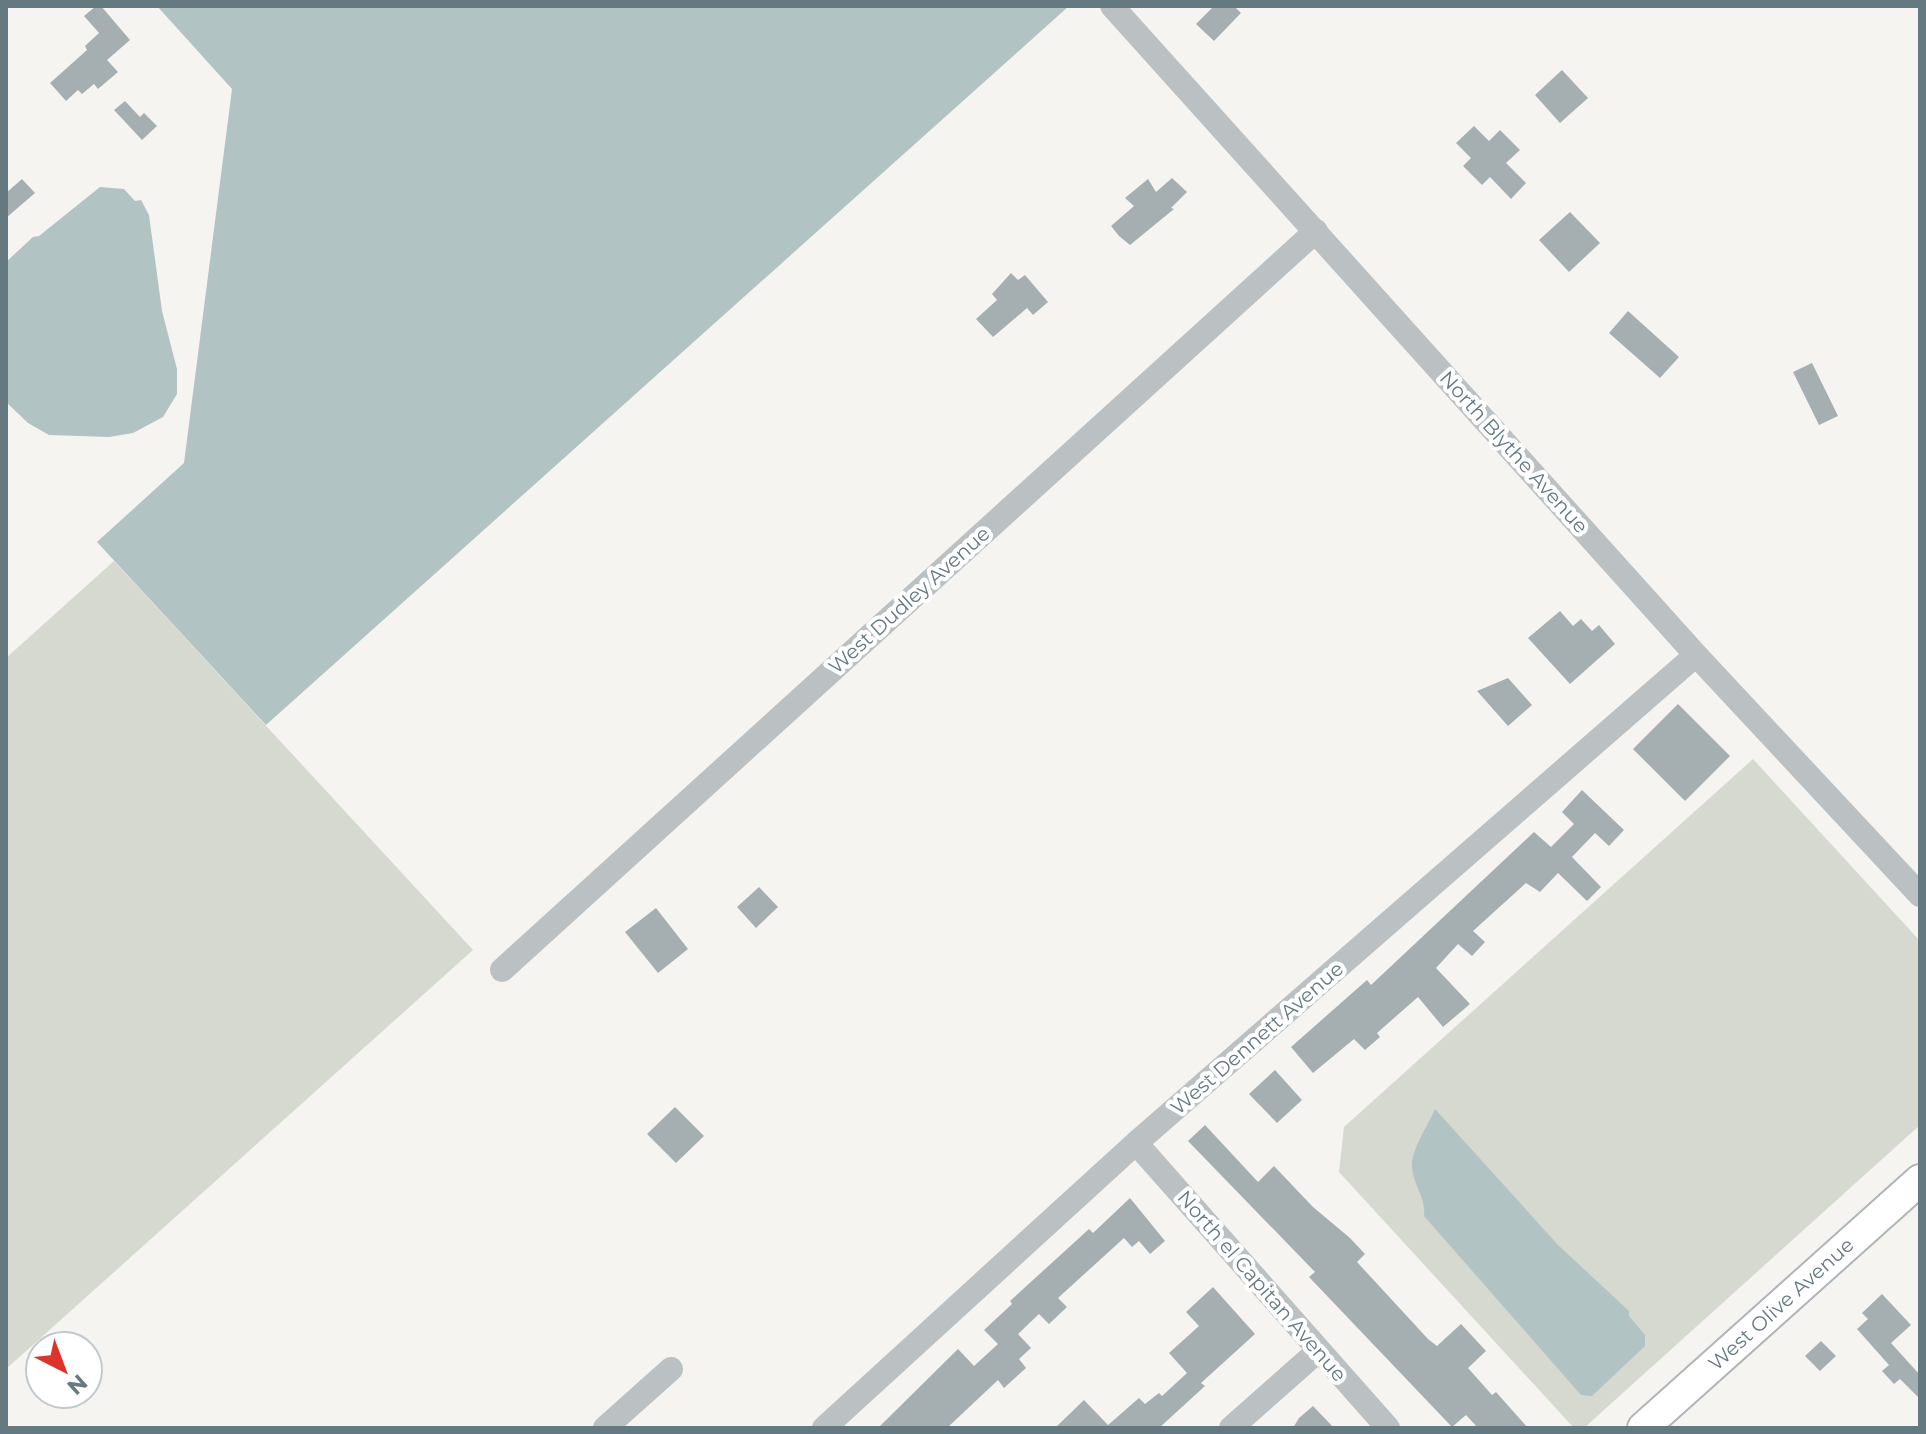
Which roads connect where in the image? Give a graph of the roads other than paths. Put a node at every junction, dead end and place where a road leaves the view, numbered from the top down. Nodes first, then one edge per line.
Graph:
1 (1112, 6) edge
2 (1316, 231) junction
3 (1696, 655) junction
4 (1920, 895) edge
5 (502, 970) dead end
6 (1136, 1143) junction
7 (1920, 1180) edge
8 (1318, 1351) junction
9 (671, 1369) dead end
10 (605, 1428) edge
11 (824, 1428) edge
12 (1231, 1428) edge
13 (1388, 1428) edge
14 (1643, 1428) edge

1 - 2 street, North Blythe Avenue
2 - 3 street, North Blythe Avenue
2 - 5 street, West Dudley Avenue
3 - 4 street, North Blythe Avenue
3 - 6 street, West Dennett Avenue
6 - 8 street, North el Capitan Avenue
6 - 11 street, West Dennett Avenue
7 - 14 main road, West Olive Avenue
8 - 12 street
8 - 13 street, North el Capitan Avenue
9 - 10 street

